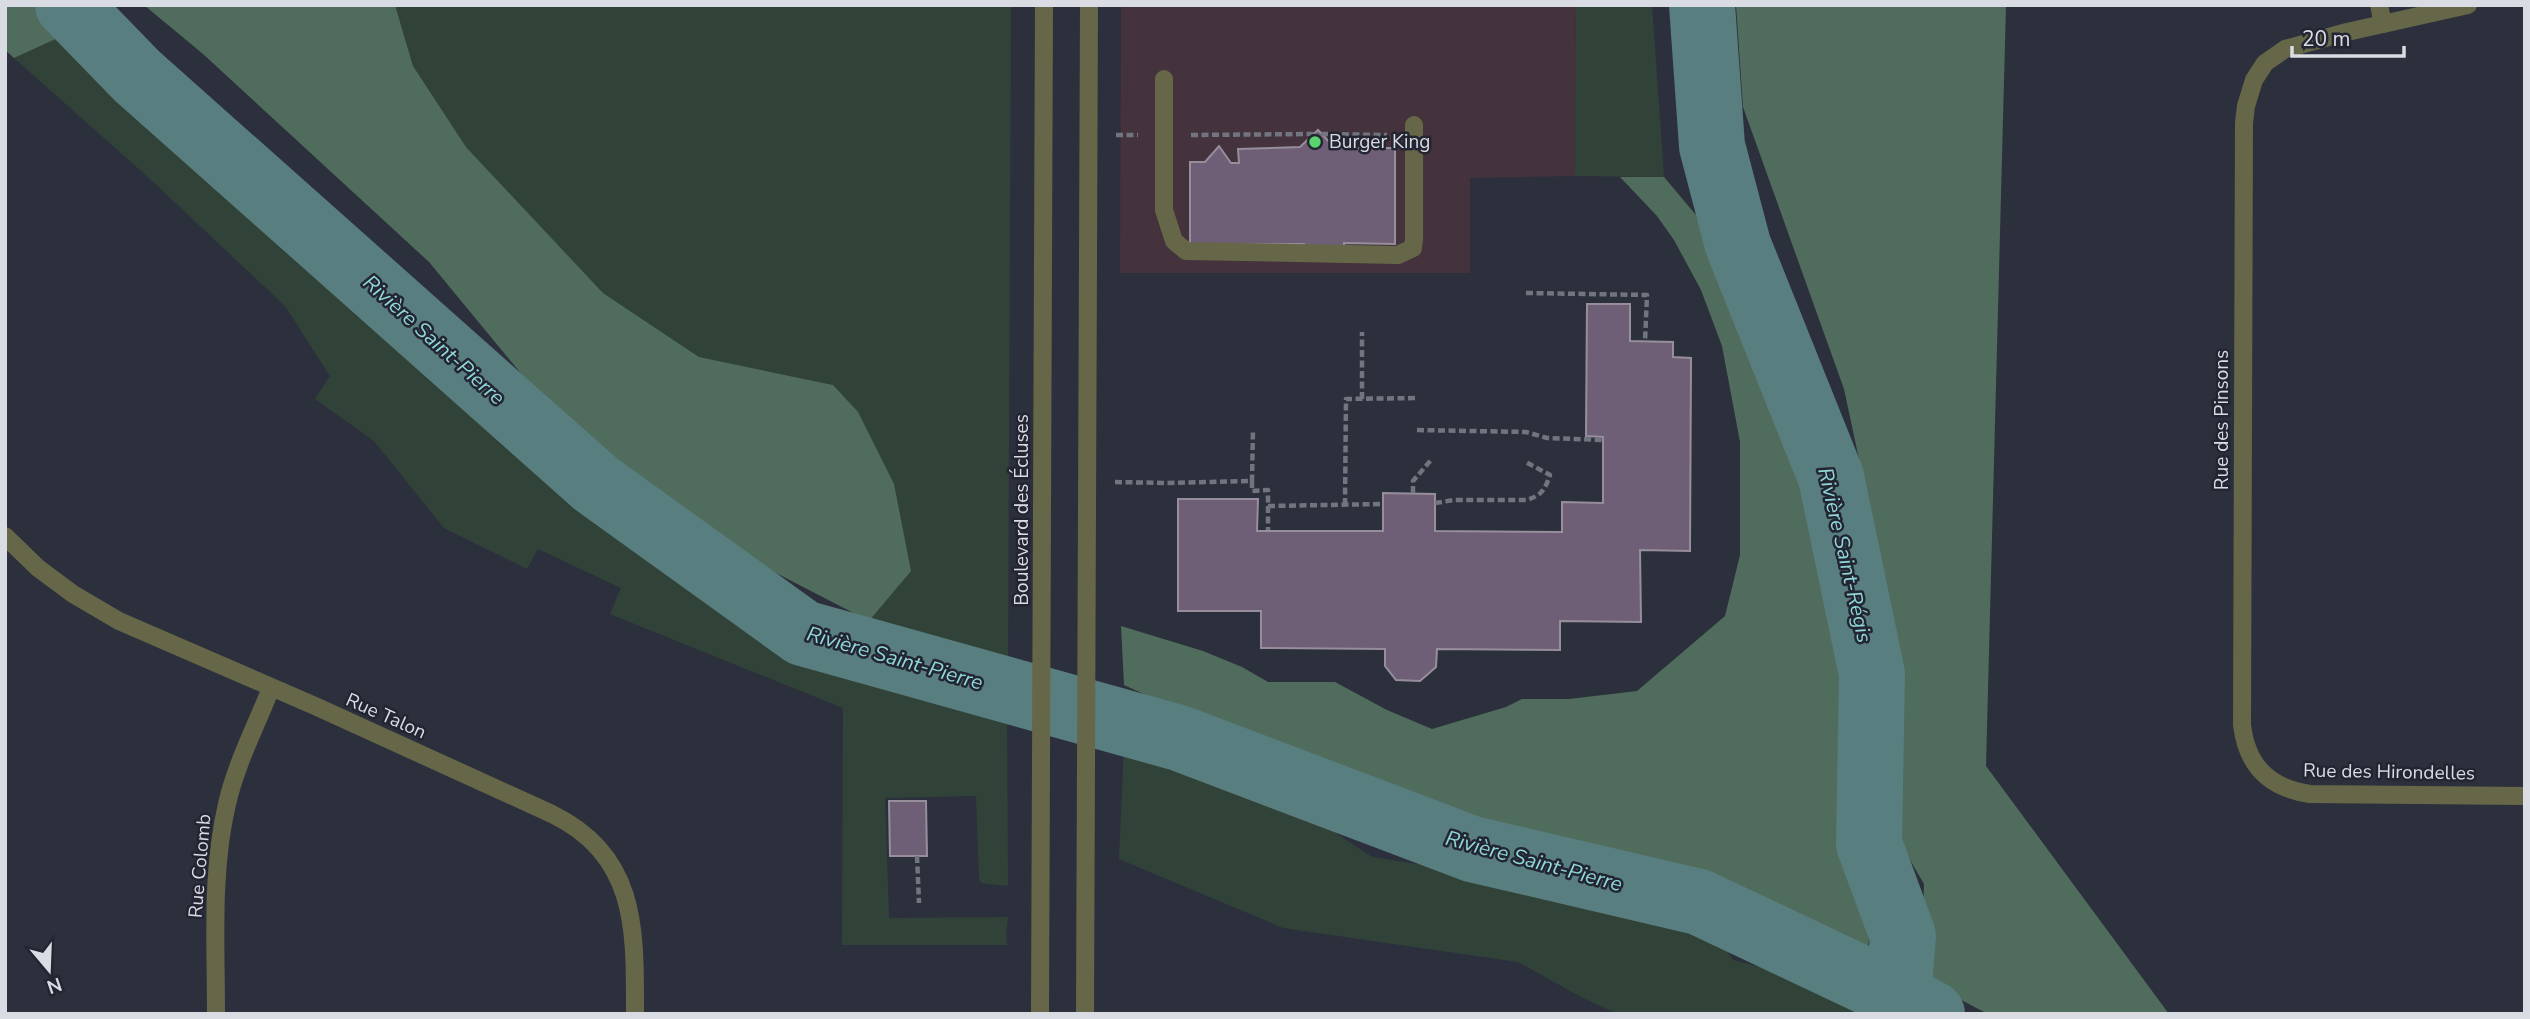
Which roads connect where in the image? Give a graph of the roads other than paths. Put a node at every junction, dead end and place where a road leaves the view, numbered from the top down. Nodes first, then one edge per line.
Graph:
1 (1044, 5) edge
2 (1089, 5) edge
3 (2379, 5) edge
4 (2468, 5) edge
5 (2383, 24) junction
6 (1164, 79) dead end
7 (1414, 125) dead end
8 (5, 536) edge
9 (271, 688) junction
10 (2259, 769) joint
11 (2525, 796) edge
12 (216, 1014) edge
13 (635, 1014) edge
14 (1040, 1014) edge
15 (1085, 1014) edge

1 - 14 street, Boulevard des Écluses
2 - 15 street
3 - 5 street
4 - 5 street
5 - 10 street, Rue des Pinsons
6 - 7 street
8 - 9 street, Rue Talon
9 - 12 street, Rue Colomb
9 - 13 street, Rue Talon
10 - 11 street, Rue des Hirondelles

